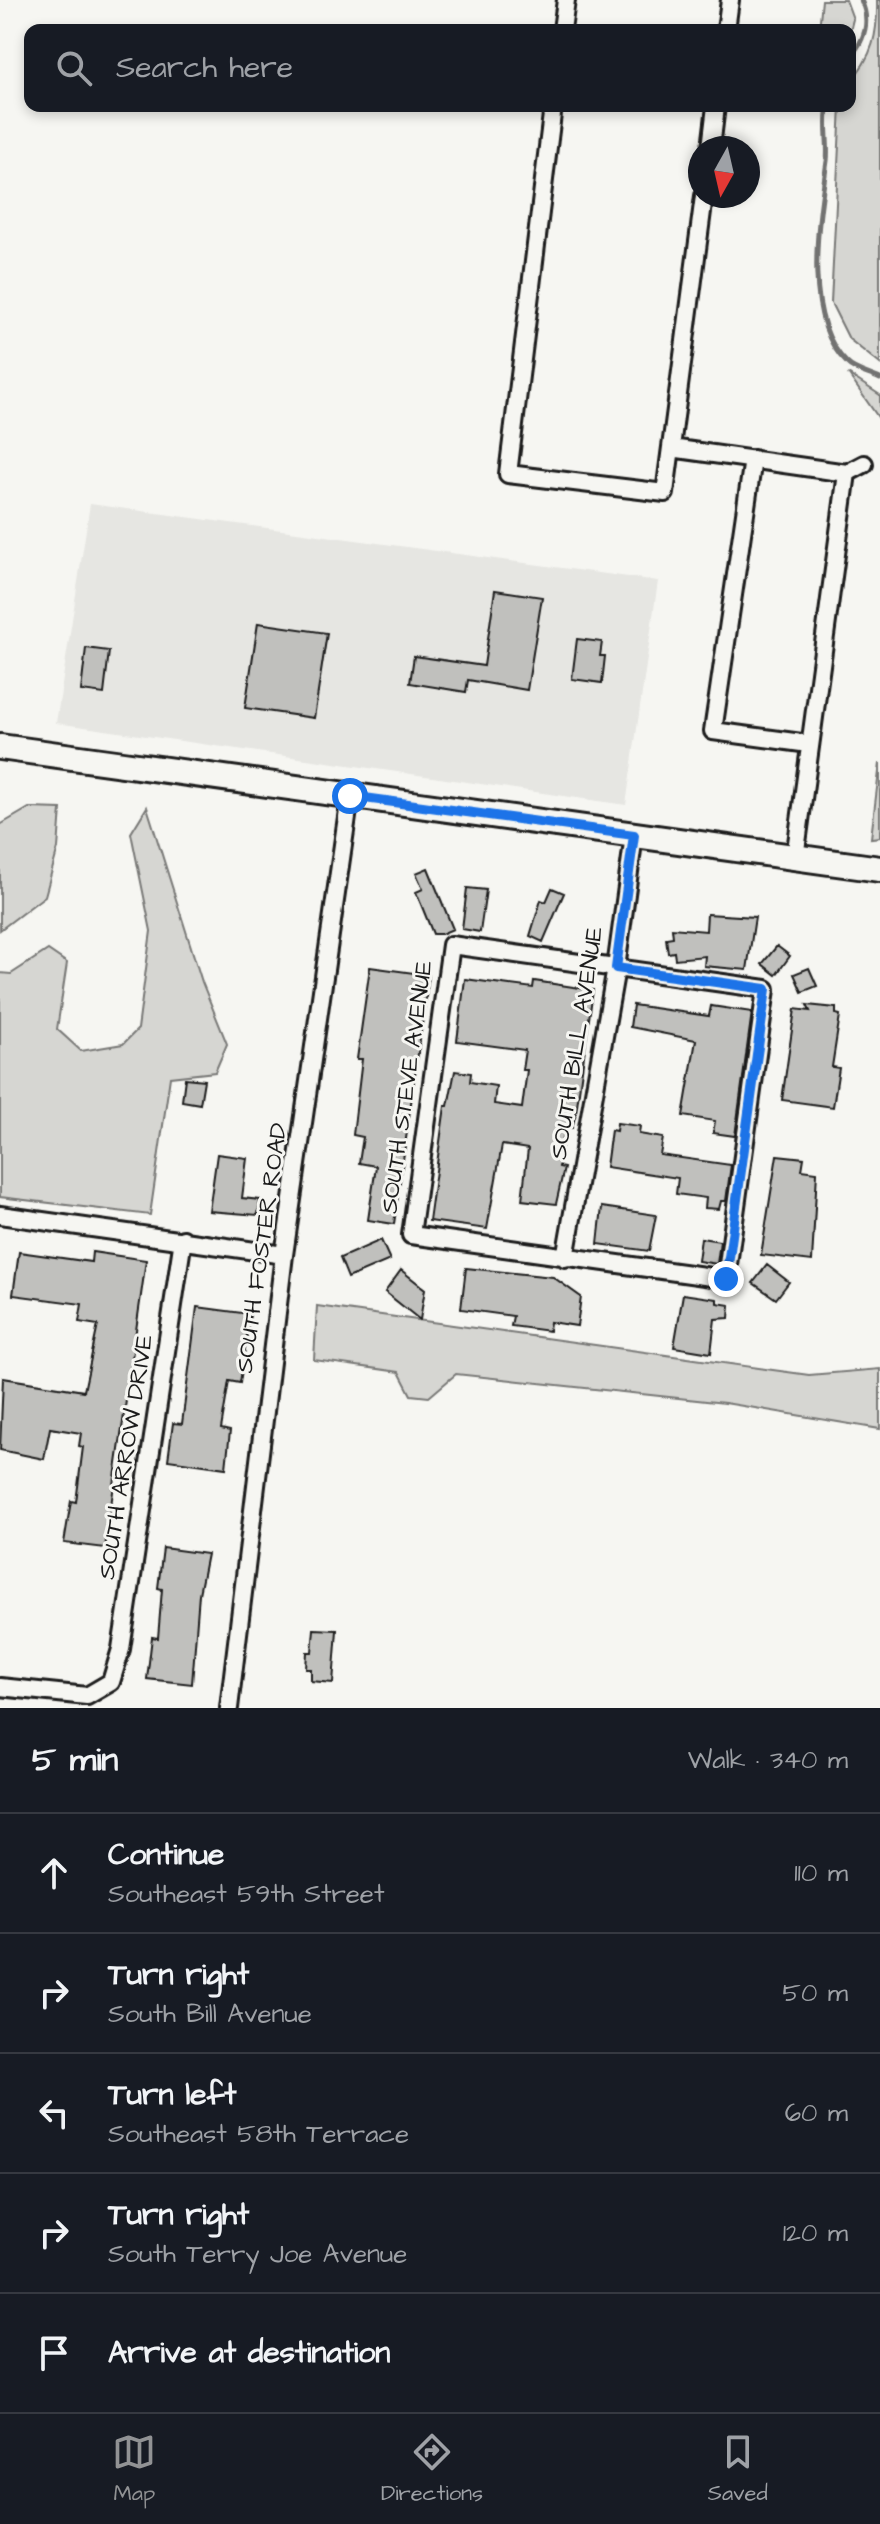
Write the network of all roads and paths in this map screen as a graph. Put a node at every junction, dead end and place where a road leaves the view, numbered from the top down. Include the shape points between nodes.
1 (566, 0) edge
2 (730, 0) edge
3 (563, 24) edge
4 (727, 24) edge
5 (552, 112) edge
6 (715, 112) edge
7 (712, 136) edge
8 (702, 208) edge
9 (671, 448) junction
10 (753, 459) junction
11 (864, 464) dead end
12 (847, 473) junction
13 (809, 744) junction
14 (0, 747) edge
15 (350, 796) junction
16 (634, 835) junction
17 (795, 858) junction
18 (880, 869) edge
19 (616, 968) junction
20 (1, 1221) edge
21 (183, 1239) junction
22 (284, 1255) junction
23 (565, 1258) junction
24 (0, 1687) edge
25 (229, 1708) edge

1 - 3 street
2 - 4 street
5 - 9 street via 508,474 665,493
6 - 7 street
8 - 9 street
9 - 10 street
10 - 12 street
10 - 13 street via 713,731
11 - 12 street
12 - 13 street
13 - 17 street
14 - 15 main road
15 - 16 main road
15 - 22 street, SOUTH FOSTER ROAD
16 - 17 main road
16 - 19 street, SOUTH BILL AVENUE
17 - 18 main road
19 - 23 street, SOUTH BILL AVENUE
19 - 23 street via 766,989 726,1279
19 - 23 street, SOUTH STEVE AVENUE via 451,945 411,1235
20 - 21 street
21 - 22 street
21 - 24 street, SOUTH ARROW DRIVE via 121,1649 111,1682 87,1696
22 - 25 street, SOUTH FOSTER ROAD

